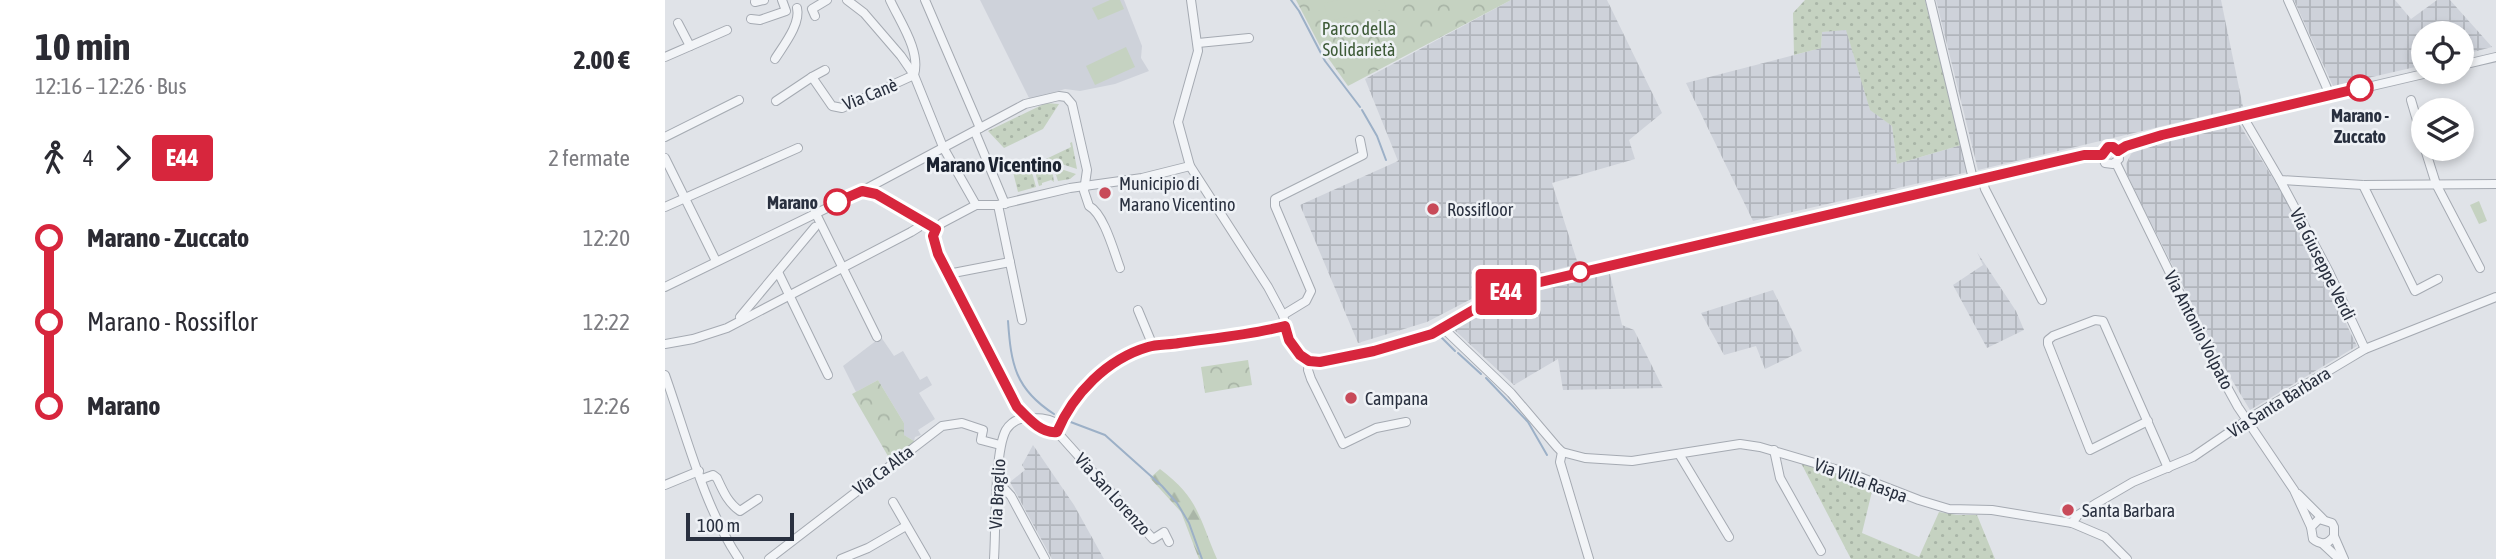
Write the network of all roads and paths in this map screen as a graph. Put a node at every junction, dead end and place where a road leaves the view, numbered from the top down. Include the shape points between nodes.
1 (782, 0) edge
2 (827, 0) edge
3 (847, 0) edge
4 (890, 0) edge
5 (925, 0) edge
6 (1191, 0) edge
7 (1930, 0) edge
8 (2288, 0) edge
9 (797, 8) dead end
10 (815, 16) dead end
11 (751, 19) dead end
12 (678, 23) dead end
13 (727, 30) dead end
14 (1248, 38) dead end
15 (1198, 43) junction
16 (689, 46) junction
17 (665, 57) edge
18 (2496, 57) edge
19 (775, 58) dead end
20 (2474, 62) edge
21 (825, 69) dead end
22 (914, 75) junction
23 (812, 77) junction
24 (2411, 77) edge
25 (2330, 95) junction
26 (739, 100) dead end
27 (776, 101) dead end
28 (2242, 115) junction
29 (978, 130) junction
30 (665, 137) edge
31 (1360, 140) dead end
32 (943, 147) junction
33 (798, 148) dead end
34 (2118, 151) junction
35 (2102, 155) junction
36 (665, 158) edge
37 (2429, 161) edge
38 (2116, 163) junction
39 (1189, 166) junction
40 (1977, 178) junction
41 (2280, 180) junction
42 (876, 182) junction
43 (2436, 184) junction
44 (2496, 184) edge
45 (2363, 185) junction
46 (1084, 186) junction
47 (862, 191) junction
48 (876, 194) junction
49 (685, 198) junction
50 (1002, 204) junction
51 (976, 205) junction
52 (665, 206) edge
53 (815, 212) junction
54 (919, 217) junction
55 (815, 227) dead end
56 (936, 229) junction
57 (716, 261) junction
58 (1010, 262) junction
59 (842, 268) junction
60 (1120, 268) dead end
61 (2480, 268) dead end
62 (778, 272) junction
63 (948, 274) junction
64 (2438, 279) dead end
65 (665, 287) edge
66 (790, 295) junction
67 (2496, 298) edge
68 (2042, 300) dead end
69 (1139, 310) dead end
70 (1283, 315) junction
71 (1022, 320) dead end
72 (735, 322) junction
73 (1285, 326) junction
74 (1443, 328) junction
75 (877, 337) dead end
76 (665, 344) edge
77 (1153, 346) junction
78 (2365, 349) junction
79 (1309, 361) junction
80 (828, 374) dead end
81 (665, 375) edge
82 (1017, 407) junction
83 (1028, 418) junction
84 (2248, 420) junction
85 (2148, 421) junction
86 (1406, 422) dead end
87 (1058, 429) junction
88 (1007, 430) junction
89 (1000, 446) junction
90 (1775, 450) junction
91 (1562, 452) junction
92 (1679, 454) junction
93 (2168, 468) junction
94 (701, 475) junction
95 (998, 482) junction
96 (665, 485) edge
97 (2294, 490) junction
98 (758, 499) dead end
99 (893, 502) dead end
100 (2323, 519) junction
101 (2072, 523) junction
102 (906, 526) junction
103 (2311, 527) junction
104 (1729, 537) dead end
105 (2334, 537) junction
106 (1169, 542) dead end
107 (2323, 544) junction
108 (1821, 551) dead end
109 (739, 559) edge
110 (769, 559) edge
111 (841, 559) edge
112 (926, 559) edge
113 (994, 559) edge
114 (1045, 559) edge
115 (1589, 559) edge
116 (2127, 559) edge
117 (2341, 559) edge

1 - 11 street via 786,11
2 - 10 street via 812,9
3 - 22 street, Via Canè via 864,13
4 - 22 street, Via Canè via 914,52
5 - 29 street
6 - 15 street
7 - 40 street
8 - 25 street
9 - 19 street via 788,42
12 - 16 street
13 - 16 street
14 - 15 street
15 - 39 street via 1178,122
16 - 17 street
18 - 20 street
21 - 23 street
22 - 23 street, Via Canè via 842,108 832,106
22 - 32 street, Via Canè
23 - 27 street
24 - 25 street
25 - 28 street
26 - 30 street
28 - 34 street
28 - 41 street, Via Giuseppe Verdi
29 - 32 street
29 - 46 street via 1025,104 1066,97 1072,104 1087,170
29 - 50 street
31 - 70 street via 1363,155 1275,200 1311,291 1306,301
32 - 42 street
32 - 51 street, Via Canè
33 - 49 street
34 - 35 street via 2108,147
34 - 38 street
35 - 38 street via 2105,163
35 - 40 street
36 - 49 street
37 - 43 street
38 - 84 street, Via Antonio Volpato via 2216,367
39 - 46 street
39 - 70 street
40 - 68 street
40 - 74 street via 1532,284 1499,295
41 - 45 street, Via Giuseppe Verdi
41 - 78 street, Via Giuseppe Verdi
42 - 47 street
42 - 48 street
43 - 44 street, Via Giuseppe Verdi
43 - 45 street, Via Giuseppe Verdi
43 - 61 street
45 - 64 street via 2415,291
46 - 50 street
46 - 60 street
47 - 48 street
47 - 53 street
48 - 54 street
49 - 52 street
49 - 57 street
50 - 51 street
50 - 58 street
51 - 56 street
53 - 57 street
53 - 59 street
54 - 56 street
54 - 59 street via 919,227
55 - 62 street
56 - 63 street via 933,236
57 - 65 street
58 - 63 street
58 - 71 street
59 - 66 street
59 - 75 street
62 - 66 street
62 - 72 street
63 - 82 street
66 - 72 street
66 - 80 street
67 - 78 street, Via Santa Barbara
69 - 77 street
70 - 73 street
72 - 76 street via 711,334
73 - 77 street
73 - 79 street via 1294,347
74 - 79 street via 1374,351
74 - 91 street via 1511,393
77 - 87 street via 1102,370
78 - 84 street, Via Santa Barbara
79 - 86 street via 1311,379 1343,444 1376,428
81 - 94 street
82 - 83 street
82 - 88 street, Via Braglio
83 - 87 street via 1054,421
83 - 88 street via 1014,421
84 - 93 street, Via Santa Barbara
84 - 97 street, Via Antonio Volpato
85 - 85 street via 2103,321 2095,320 2048,340 2090,450
85 - 93 street
87 - 106 street, Via San Lorenzo via 1153,539 1164,532
88 - 89 street, Via Braglio
89 - 95 street, Via Braglio
89 - 110 street, Via Ca Alta via 981,440 983,430 962,424 941,426
90 - 92 street, Via Villa Raspa via 1740,444
90 - 101 street, Via Villa Raspa via 1949,509 1992,510
90 - 108 street via 1780,478
91 - 92 street, Via Villa Raspa via 1632,461
91 - 115 street via 1560,462
92 - 104 street
93 - 101 street, Via Santa Barbara via 2133,482
94 - 96 street
94 - 98 street via 717,478 728,500 740,511
94 - 109 street via 727,542
95 - 113 street, Via Braglio
95 - 114 street via 1011,496
97 - 100 street, Via Antonio Volpato
97 - 103 street, Via Antonio Volpato
99 - 102 street
100 - 103 street
100 - 105 street via 2334,527
101 - 116 street, Via Villa Raspa via 2105,537
102 - 111 street
102 - 112 street
103 - 107 street via 2313,539
105 - 107 street
105 - 117 street
107 - 117 street

